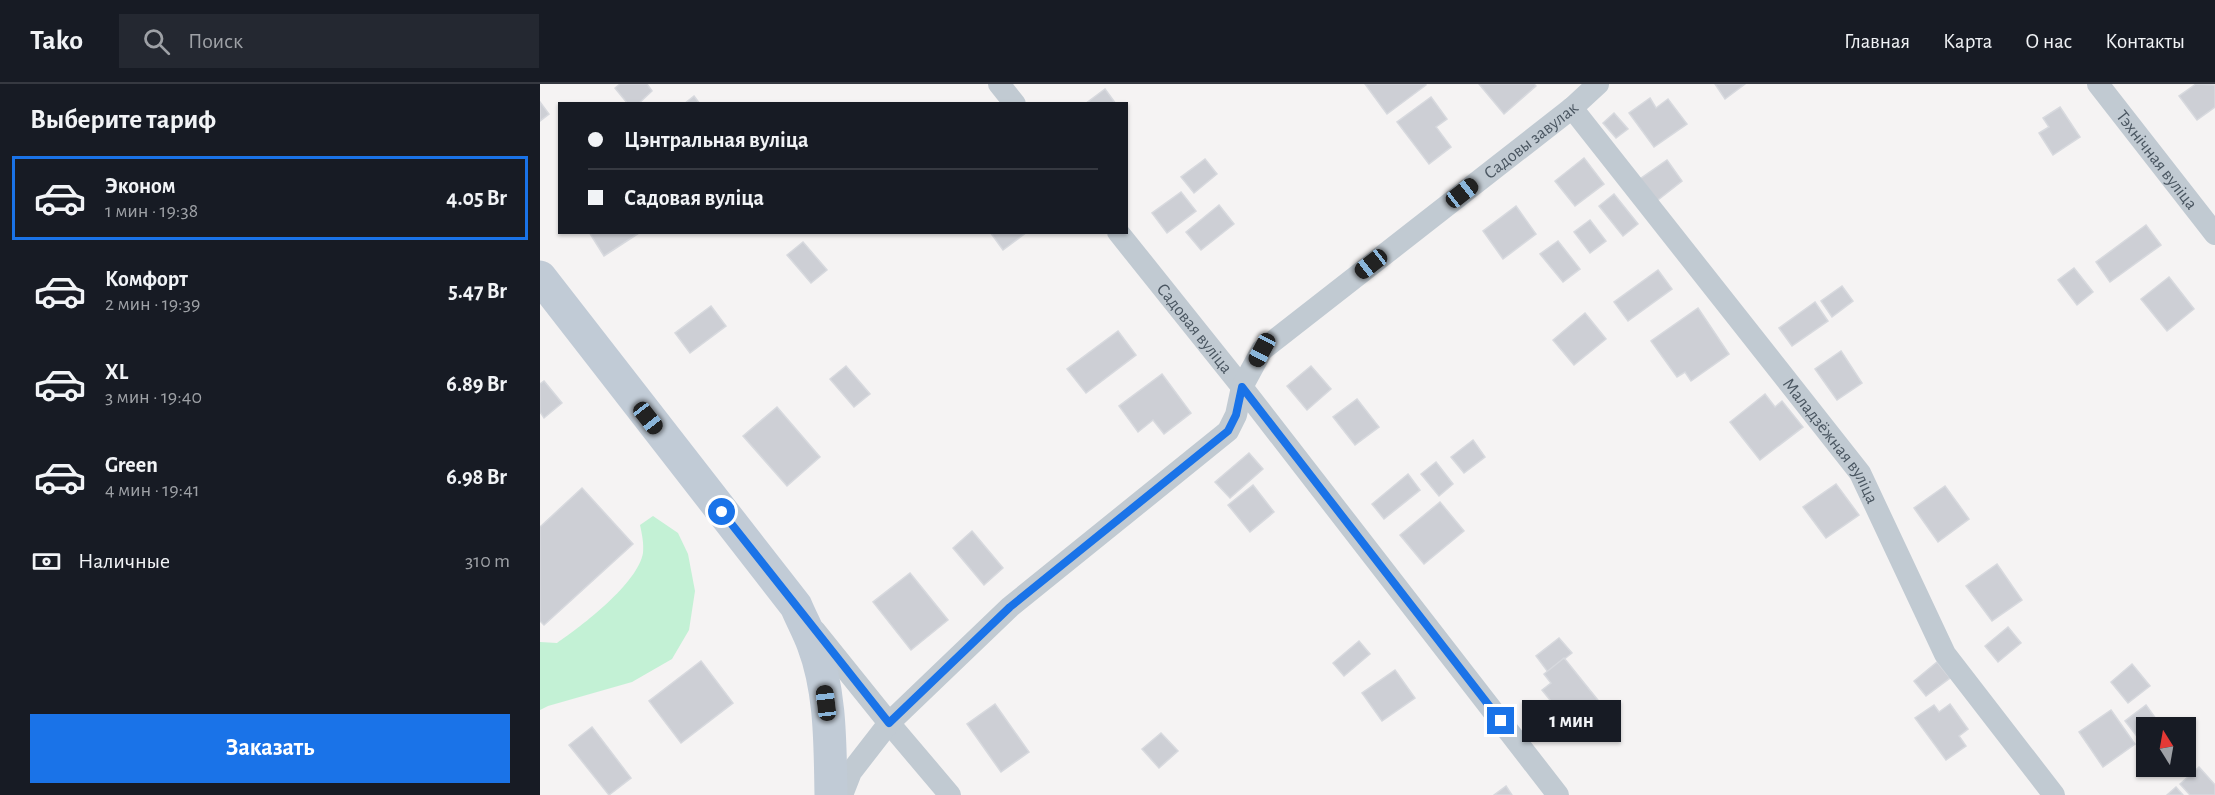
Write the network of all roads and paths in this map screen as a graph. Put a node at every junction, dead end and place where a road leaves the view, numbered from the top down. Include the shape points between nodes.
1 (999, 84) edge
2 (1598, 84) edge
3 (2098, 84) edge
4 (1013, 102) edge
5 (1572, 108) junction
6 (1120, 234) edge
7 (2215, 234) edge
8 (540, 277) edge
9 (1242, 387) junction
10 (796, 606) junction
11 (889, 723) junction
12 (831, 795) edge
13 (842, 795) edge
14 (950, 795) edge
15 (1558, 795) edge
16 (2054, 795) edge

1 - 4 street
2 - 5 street, Садовы завулак
3 - 7 street, Тэхнічная вуліца
5 - 9 street, Садовы завулак via 1262,350
5 - 16 street, Маладзёжная вуліца via 1860,473 1945,654
6 - 9 street, Садовая вуліца
8 - 10 main road
9 - 11 street, Садовы завулак via 1228,431 1010,607
9 - 15 street, Садовая вуліца
10 - 11 street
10 - 12 main road via 813,644 824,684
11 - 13 street, Садовы завулак via 851,772
11 - 14 street

